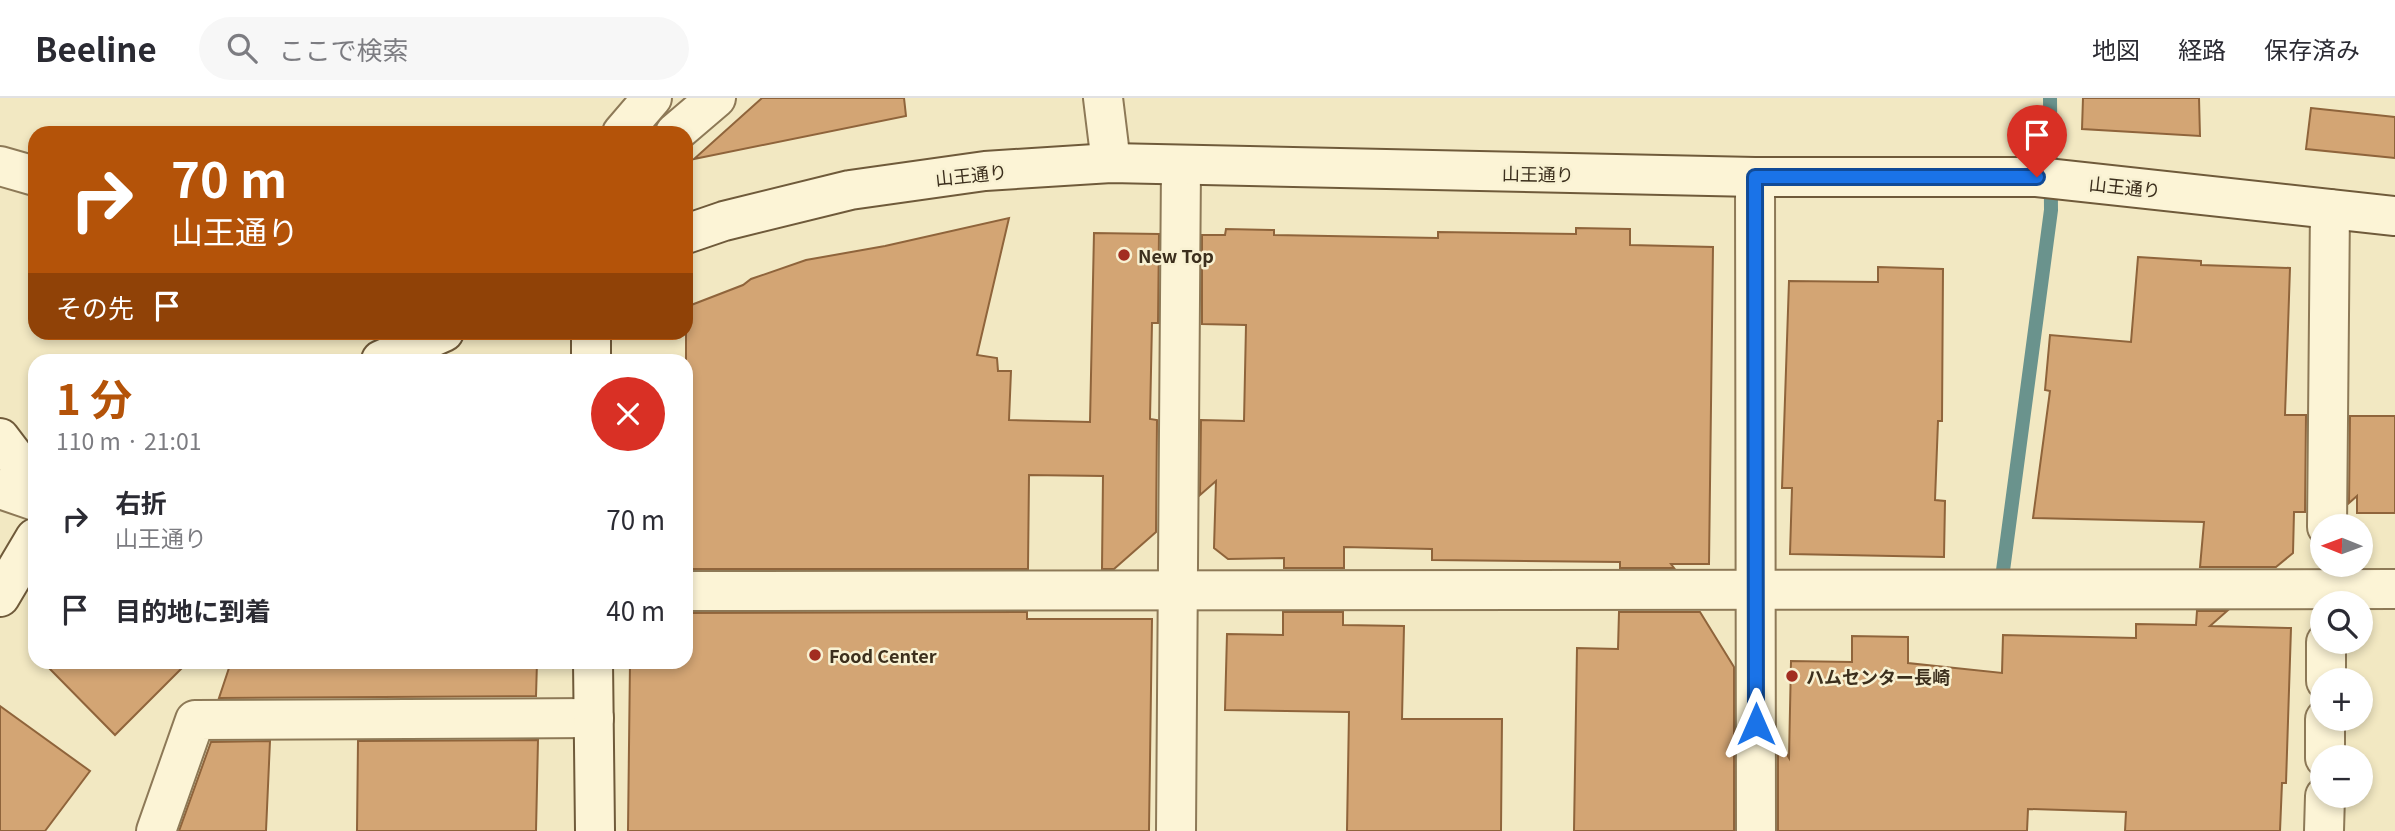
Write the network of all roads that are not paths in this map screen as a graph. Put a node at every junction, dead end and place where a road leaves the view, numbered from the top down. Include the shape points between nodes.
1 (652, 98) edge
2 (716, 98) edge
3 (1103, 98) edge
4 (628, 126) edge
5 (683, 126) edge
6 (1111, 163) junction
7 (0, 166) edge
8 (1181, 166) junction
9 (28, 174) edge
10 (1755, 177) junction
11 (2330, 209) junction
12 (2395, 216) edge
13 (693, 232) edge
14 (425, 340) edge
15 (394, 354) edge
16 (0, 438) edge
17 (28, 475) edge
18 (0, 489) edge
19 (28, 499) edge
20 (2327, 514) edge
21 (28, 550) edge
22 (2326, 586) edge
23 (2395, 589) edge
24 (1756, 590) junction
25 (693, 591) edge
26 (1178, 591) junction
27 (0, 597) edge
28 (593, 669) edge
29 (594, 718) junction
30 (2325, 808) edge
31 (156, 831) edge
32 (595, 831) edge
33 (1176, 831) edge
34 (1756, 831) edge
35 (2324, 831) edge

1 - 4 street
2 - 5 street
3 - 6 street
6 - 8 street, 山王通り
6 - 13 street, 山王通り via 985,172 850,190
7 - 9 street
8 - 10 street, 山王通り
8 - 26 street
10 - 11 street, 山王通り via 2037,177
10 - 24 street
11 - 12 street, 山王通り
11 - 20 street
14 - 15 street
16 - 17 street
18 - 19 street
21 - 27 street
22 - 23 street
22 - 24 street
24 - 26 street
24 - 34 street
25 - 26 street
26 - 33 street
28 - 29 street
29 - 31 street via 195,720
29 - 32 street
30 - 35 street

